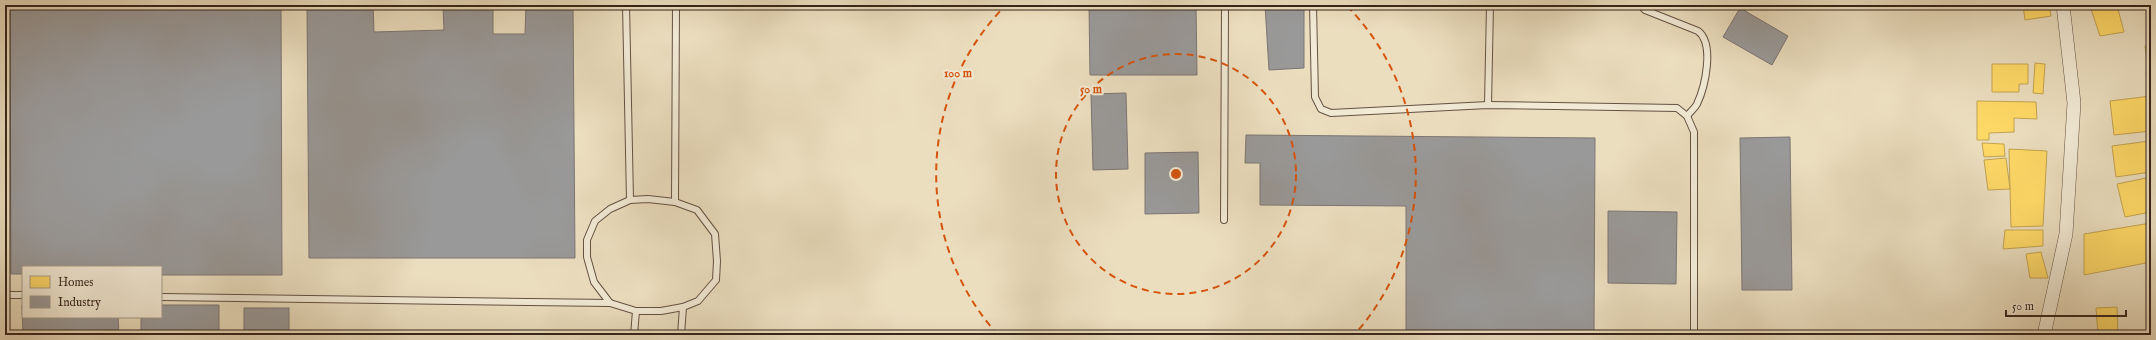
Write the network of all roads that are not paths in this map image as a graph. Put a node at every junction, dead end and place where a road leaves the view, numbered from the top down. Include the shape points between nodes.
1 (626, 5) edge
2 (676, 5) edge
3 (1224, 5) edge
4 (1313, 5) edge
5 (1490, 5) edge
6 (1640, 5) edge
7 (2063, 5) edge
8 (1488, 105) junction
9 (1687, 116) junction
10 (630, 200) junction
11 (675, 202) junction
12 (1224, 220) dead end
13 (5, 295) edge
14 (22, 295) edge
15 (162, 297) edge
16 (610, 303) junction
17 (683, 307) junction
18 (636, 311) junction
19 (634, 335) edge
20 (681, 335) edge
21 (1694, 335) edge
22 (2044, 335) edge

1 - 10 lane
2 - 11 lane
3 - 12 lane
4 - 8 lane via 1315,97 1321,109 1332,113
5 - 8 lane
6 - 9 lane via 1645,10 1698,31 1707,46 1707,69 1697,105
7 - 22 street via 2074,103 2066,234
8 - 9 lane via 1677,108
9 - 21 lane via 1694,132
10 - 11 lane
10 - 16 lane via 610,209 595,221 587,240 586,258 594,282
11 - 17 lane via 696,210 714,234 717,261 716,280 698,300
13 - 14 lane
15 - 16 lane
16 - 18 lane
17 - 18 lane via 661,311
17 - 20 lane
18 - 19 lane

